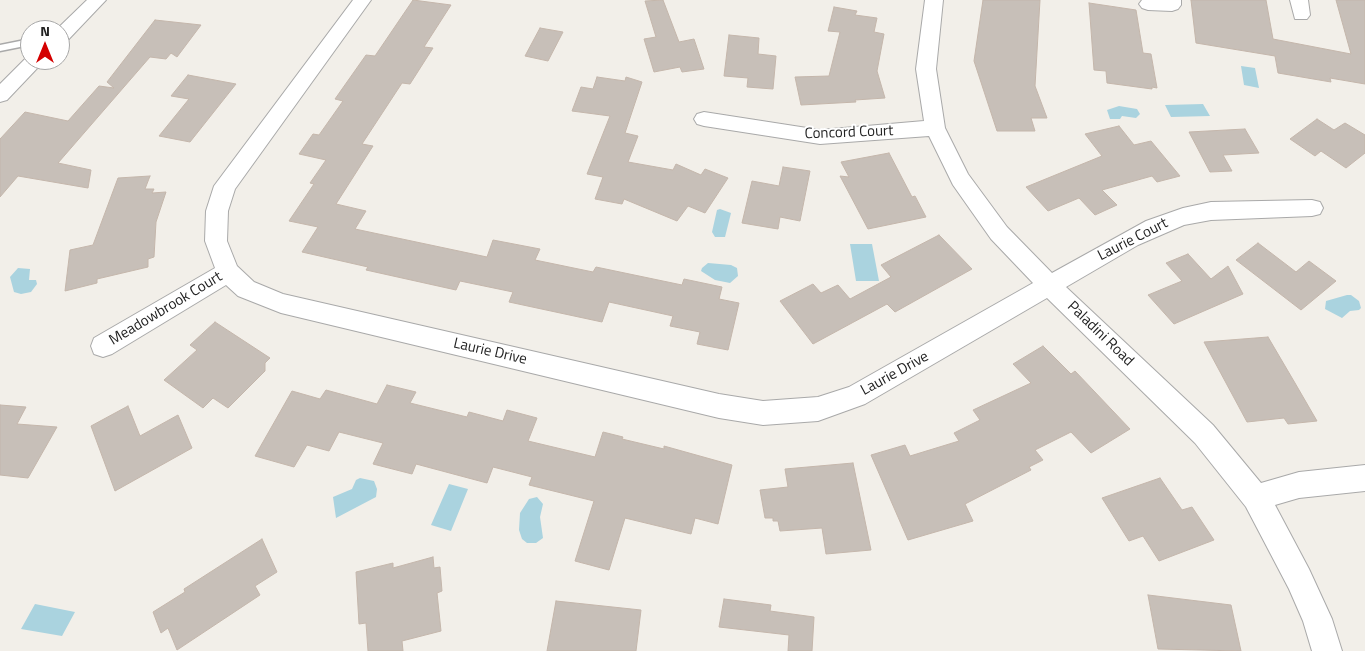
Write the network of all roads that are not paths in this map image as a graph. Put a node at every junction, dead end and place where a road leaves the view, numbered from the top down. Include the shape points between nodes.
1 (97, 0) edge
2 (362, 0) edge
3 (934, 0) edge
4 (1172, 0) edge
5 (1148, 4) dead end
6 (70, 27) edge
7 (20, 44) edge
8 (0, 48) edge
9 (26, 70) edge
10 (0, 95) edge
11 (704, 119) dead end
12 (935, 128) junction
13 (1312, 208) dead end
14 (228, 272) junction
15 (1050, 286) junction
16 (103, 346) dead end
17 (1365, 478) edge
18 (1256, 498) junction
19 (1327, 651) edge

1 - 6 street
2 - 14 street, Laurie Drive via 225,186 217,211 216,241
3 - 12 street, Paladini Road via 926,69
4 - 5 street via 1172,5
7 - 8 lane
9 - 10 street
11 - 12 street, Concord Court via 820,137
12 - 15 street, Paladini Road via 960,180 999,233
13 - 15 street, Laurie Court via 1211,212 1183,217 1130,239
14 - 15 street, Laurie Drive via 246,289 281,303 719,406 763,413 818,409 856,396
14 - 16 street, Meadowbrook Court
15 - 18 street, Paladini Road via 1204,434
17 - 18 street via 1299,484
18 - 19 street, Paladini Road via 1299,579

